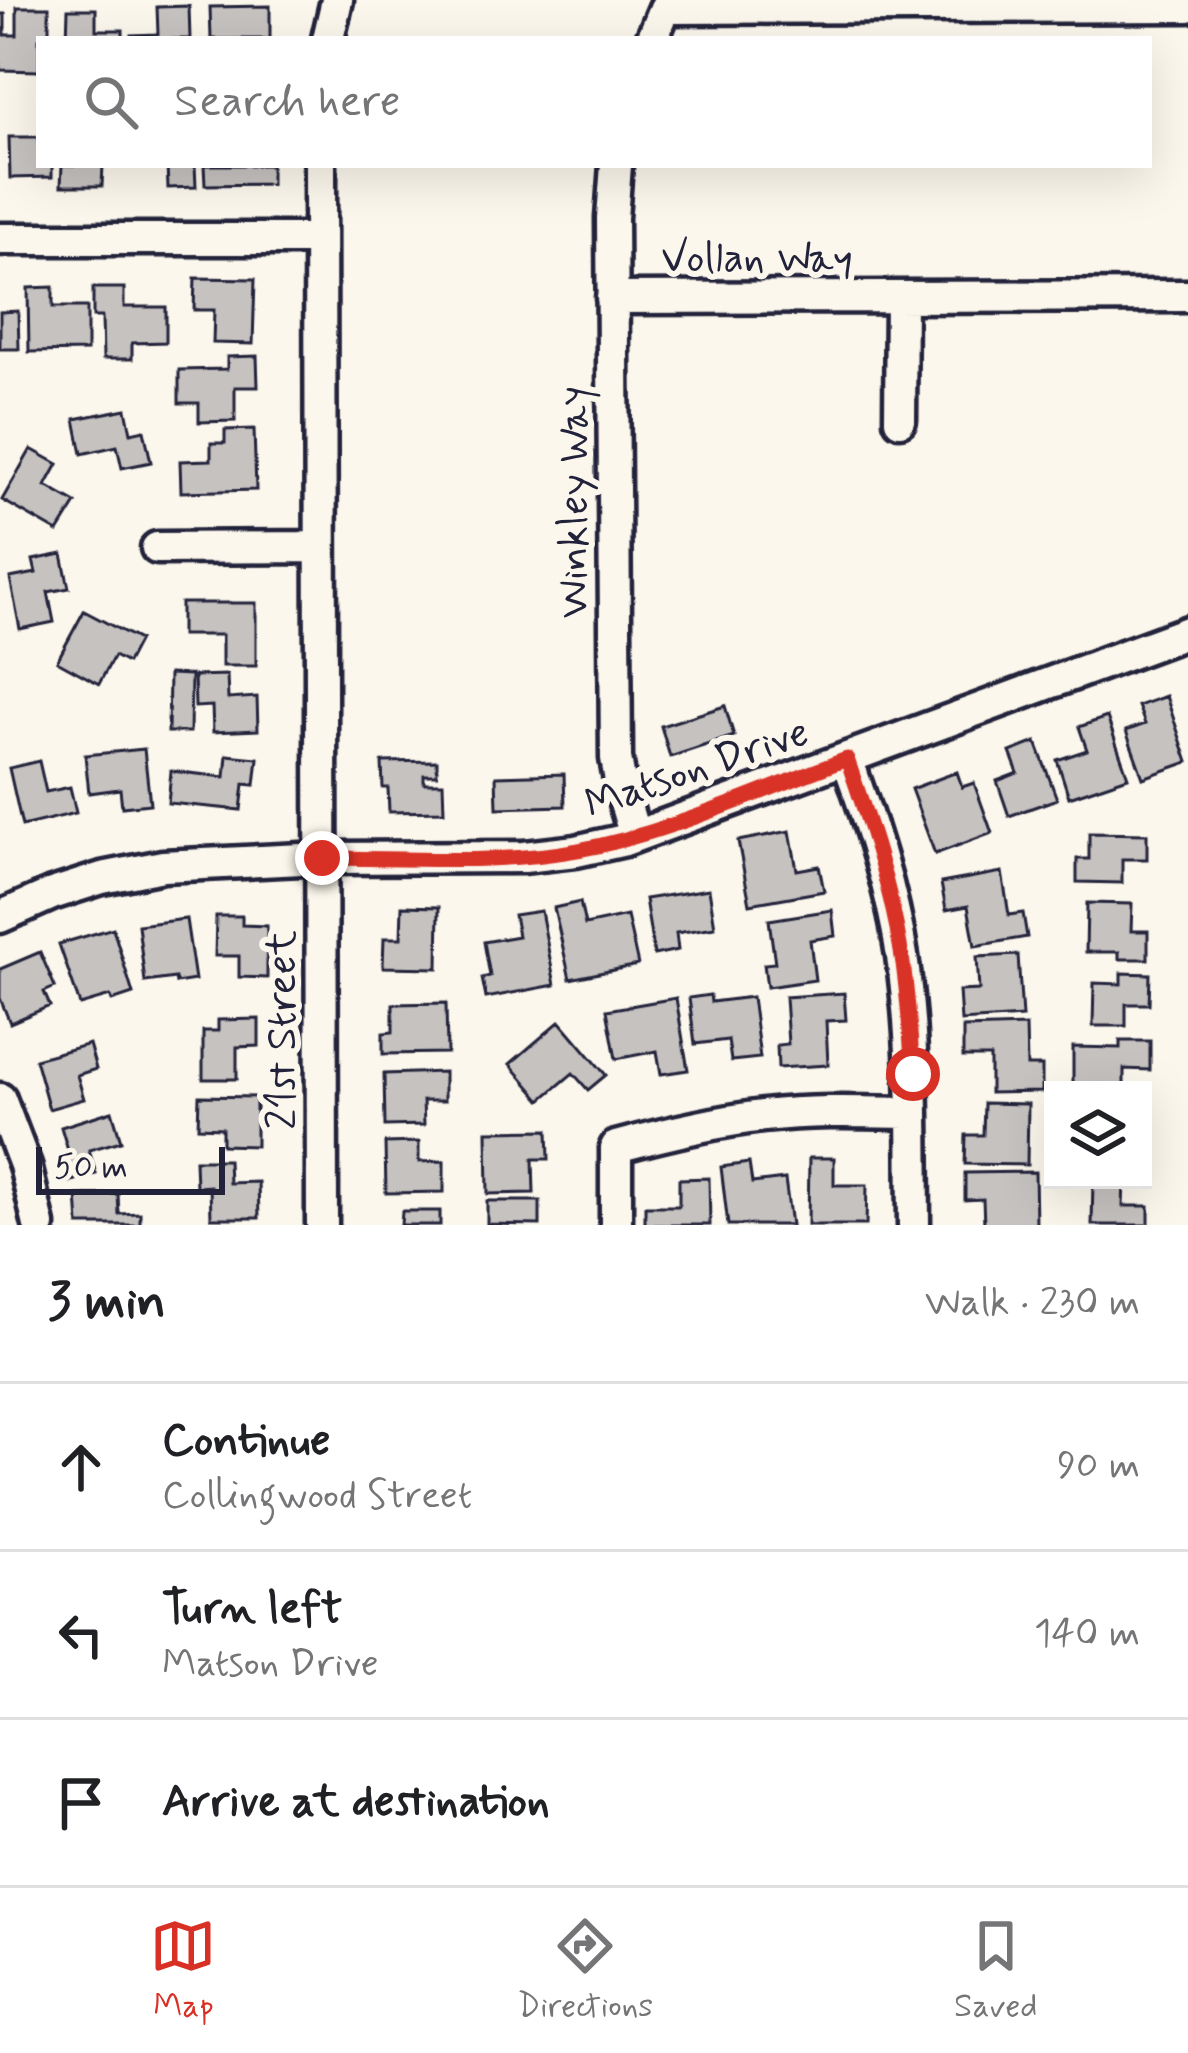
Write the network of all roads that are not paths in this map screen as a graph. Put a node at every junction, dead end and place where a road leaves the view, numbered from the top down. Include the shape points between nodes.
1 (337, 0) edge
2 (1188, 6) edge
3 (329, 36) edge
4 (653, 36) edge
5 (320, 168) edge
6 (616, 168) edge
7 (0, 238) edge
8 (320, 238) junction
9 (1188, 296) edge
10 (902, 297) junction
11 (612, 298) junction
12 (900, 420) dead end
13 (320, 547) junction
14 (158, 548) dead end
15 (1188, 632) edge
16 (847, 759) junction
17 (635, 836) junction
18 (322, 858) junction
19 (0, 917) edge
20 (0, 1099) edge
21 (913, 1113) junction
22 (40, 1225) edge
23 (322, 1225) edge
24 (616, 1225) edge
25 (914, 1225) edge

1 - 3 street
2 - 4 street via 665,8
5 - 8 street, 21st Street
6 - 11 street, Winkley Way
7 - 8 street
8 - 13 street, 21st Street
9 - 10 street, Vollan Way
10 - 11 street, Vollan Way
10 - 12 street, Vollan Way
11 - 17 street, Winkley Way via 616,758
13 - 14 street
13 - 18 street, 21st Street
15 - 16 street, Matson Drive
16 - 17 street, Matson Drive
16 - 21 street via 902,953
17 - 18 street, Matson Drive via 524,857
18 - 19 street, Matson Drive via 163,866 102,878
18 - 23 street, 21st Street
20 - 22 street
21 - 24 street via 765,1116 616,1148
21 - 25 street

